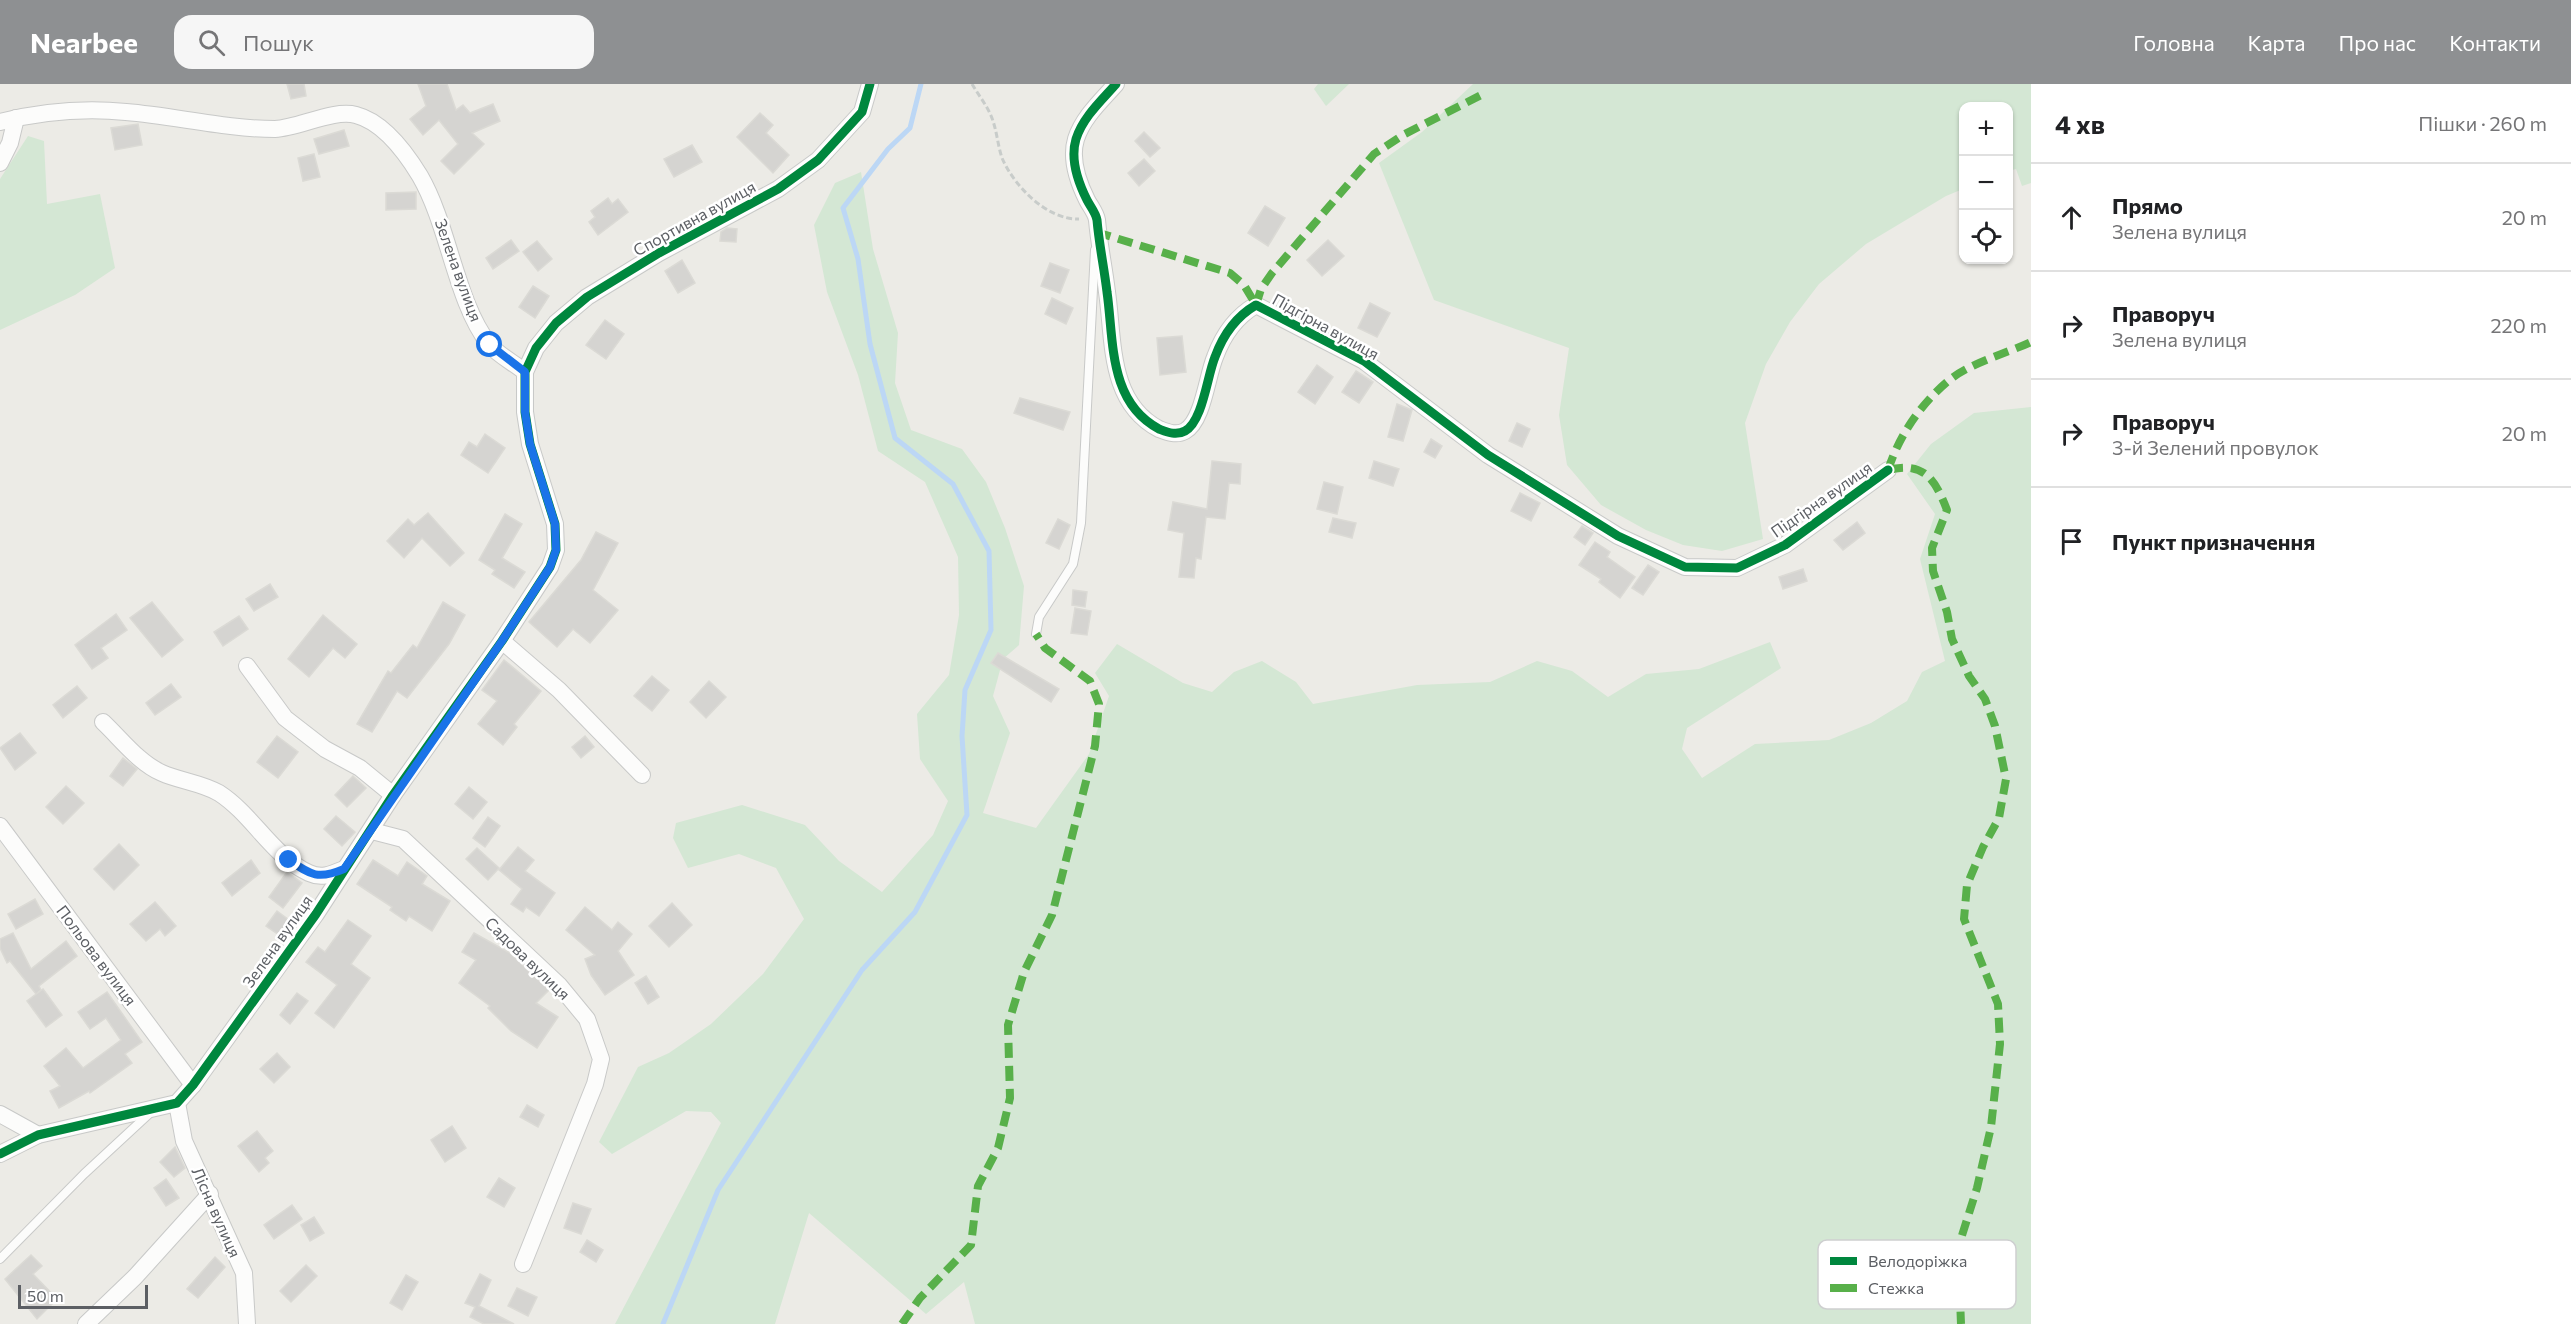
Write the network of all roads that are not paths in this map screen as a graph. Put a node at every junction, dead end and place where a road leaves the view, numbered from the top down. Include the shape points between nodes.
1 (870, 84) edge
2 (1116, 84) edge
3 (8, 120) edge
4 (0, 163) edge
5 (1096, 225) junction
6 (525, 372) junction
7 (1888, 470) dead end
8 (1036, 634) dead end
9 (502, 641) junction
10 (247, 666) dead end
11 (103, 722) dead end
12 (642, 775) dead end
13 (393, 795) junction
14 (0, 826) edge
15 (372, 831) junction
16 (344, 869) junction
17 (193, 1085) junction
18 (177, 1103) junction
19 (155, 1107) junction
20 (0, 1114) edge
21 (38, 1135) junction
22 (0, 1154) edge
23 (210, 1194) junction
24 (0, 1259) edge
25 (523, 1264) dead end
26 (86, 1324) edge
27 (247, 1324) edge

1 - 6 street, Спортивна вулиця via 862,112 818,160 778,189 587,297 556,323 536,348
2 - 5 street, Підгірна вулиця via 1088,116 1076,139 1074,164
3 - 4 street via 10,143
3 - 6 street, Зелена вулиця via 71,111 125,112 277,129 354,114 371,122 388,134 419,175 437,212 473,315 490,345
5 - 7 street, Підгірна вулиця via 1104,260 1114,366 1132,407 1150,424 1169,434 1184,432 1196,420 1215,356 1231,327 1256,304 1364,361 1488,455 1618,536 1685,567 1737,568 1785,545
5 - 8 lane via 1081,523 1073,564 1039,617
6 - 9 street, Зелена вулиця via 530,444 555,524 556,550 550,567
9 - 12 street via 559,690
9 - 13 street, Зелена вулиця
10 - 13 street via 285,718
11 - 16 street via 146,765 218,792 289,860 310,874 327,876
13 - 15 street, Зелена вулиця
14 - 17 street, Польова вулиця
15 - 16 street, Зелена вулиця
15 - 25 street, Садова вулиця via 403,839 559,985 596,1038 601,1059 595,1084
16 - 17 street, Зелена вулиця
17 - 18 street, Зелена вулиця
18 - 19 street
18 - 23 street, Лісна вулиця via 184,1141
19 - 21 street
19 - 24 lane
20 - 21 street
21 - 22 street
23 - 26 street via 135,1277
23 - 27 street, Лісна вулиця via 244,1273

